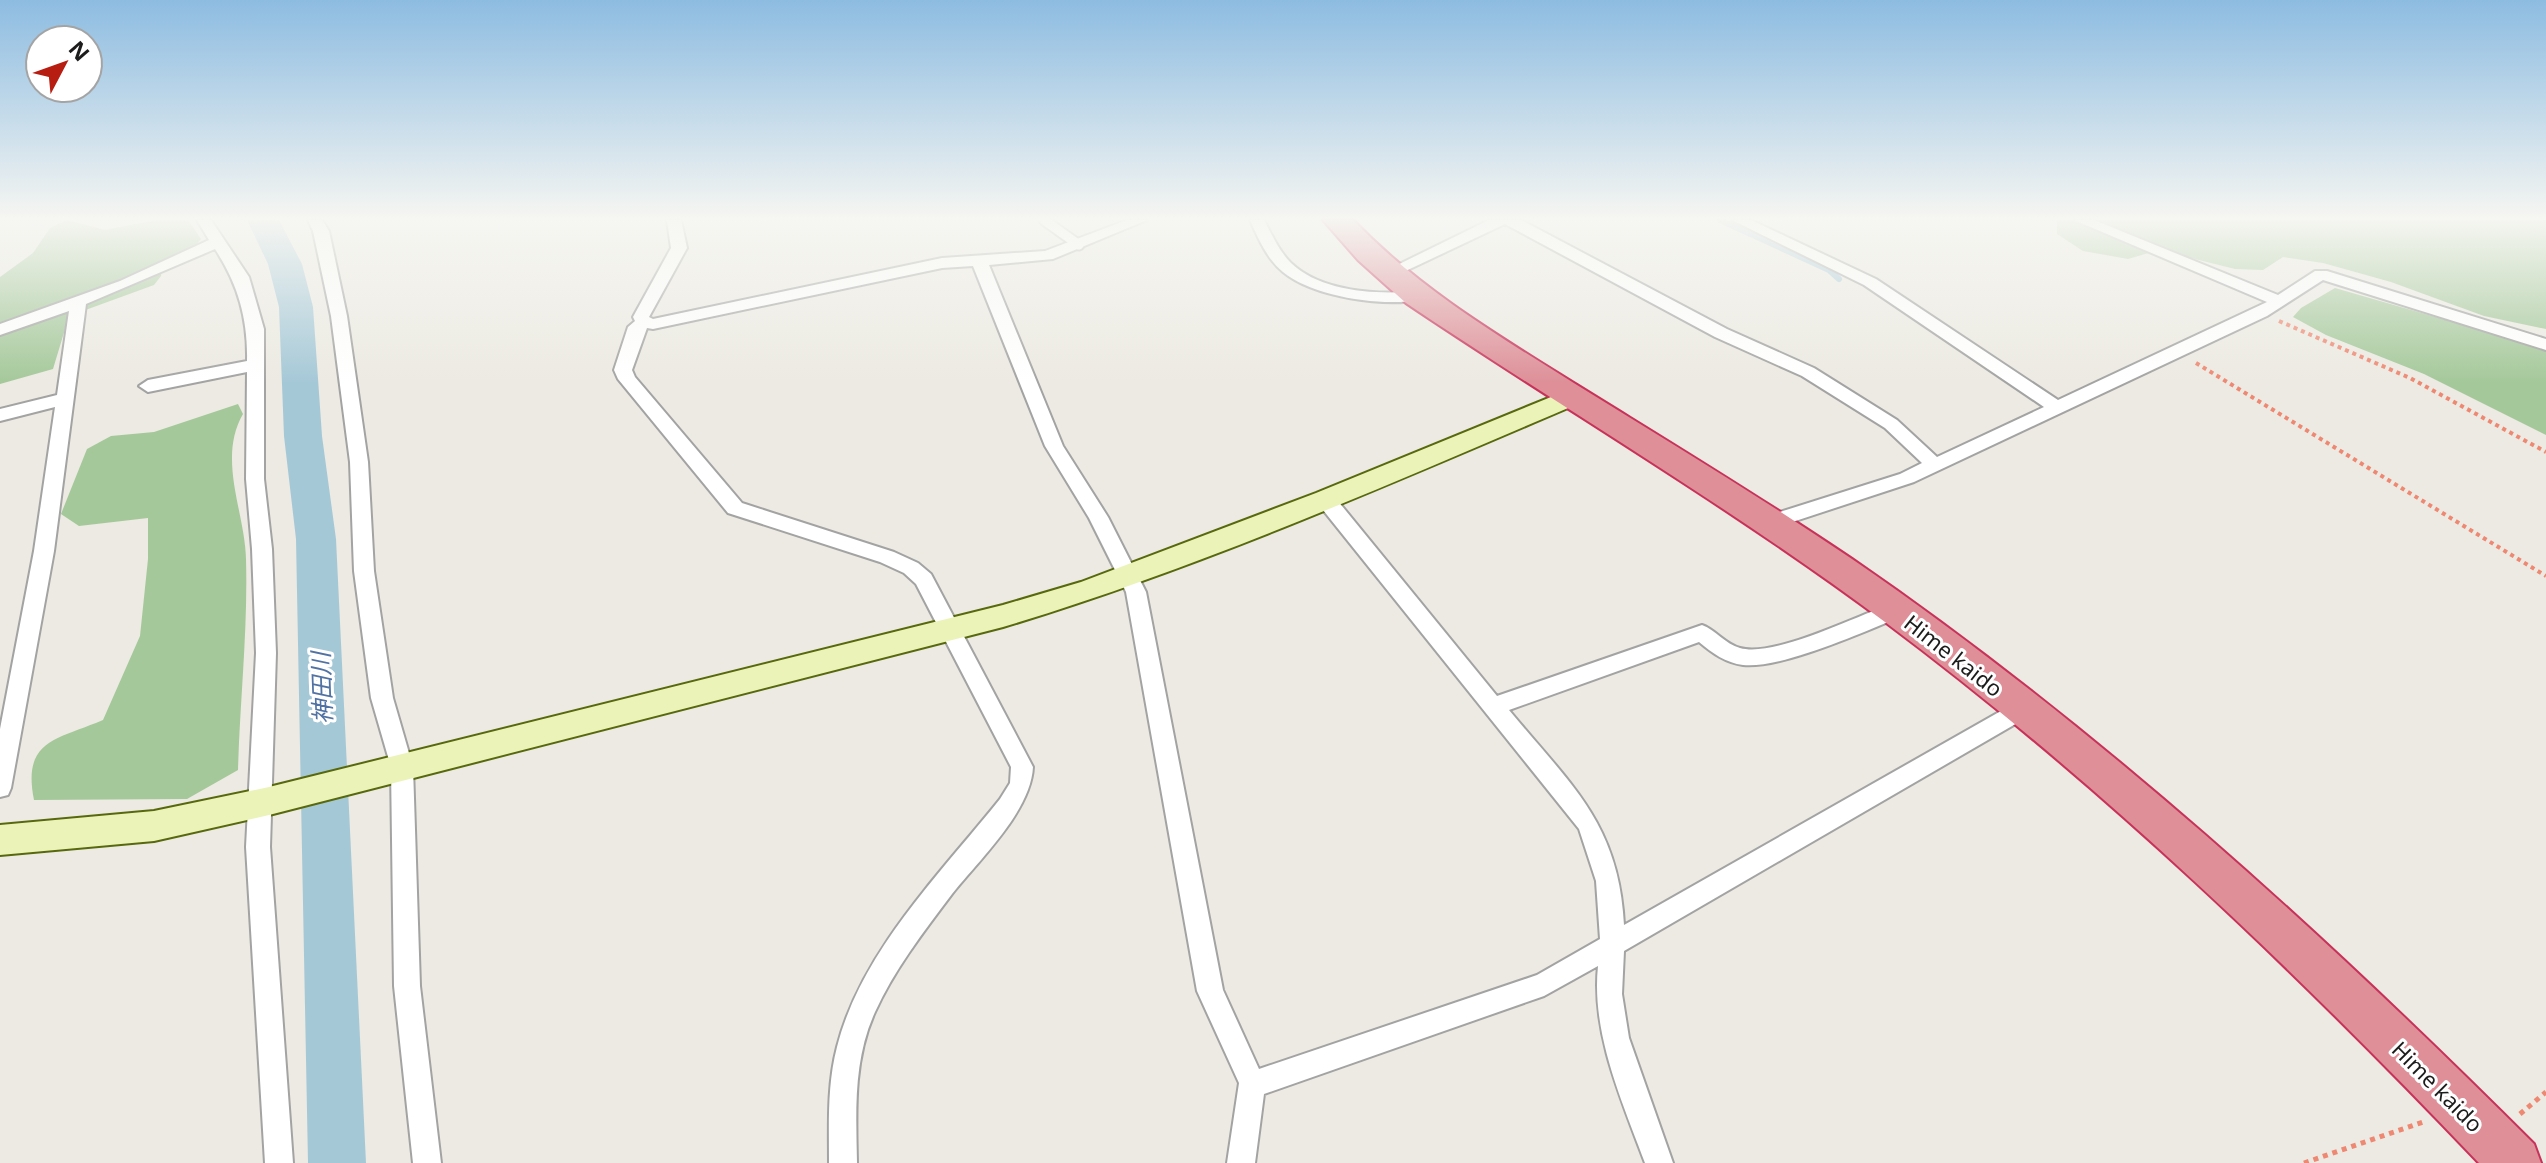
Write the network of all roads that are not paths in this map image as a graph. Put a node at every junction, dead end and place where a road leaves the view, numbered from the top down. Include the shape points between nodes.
1 (143, 274) edge
2 (239, 274) edge
3 (331, 274) edge
4 (665, 274) edge
5 (889, 274) edge
6 (985, 274) edge
7 (1295, 274) edge
8 (1393, 274) edge
9 (1418, 274) edge
10 (1611, 274) edge
11 (1854, 274) edge
12 (2214, 274) edge
13 (2321, 274) edge
14 (2322, 274) edge
15 (1403, 284) junction
16 (78, 302) junction
17 (2282, 302) junction
18 (644, 322) junction
19 (0, 330) edge
20 (2546, 345) edge
21 (253, 365) junction
22 (148, 386) dead end
23 (1573, 396) junction
24 (66, 398) junction
25 (2056, 407) junction
26 (0, 415) edge
27 (1934, 464) junction
28 (1326, 500) junction
29 (1771, 522) junction
30 (1131, 577) junction
31 (1897, 610) junction
32 (953, 629) junction
33 (1494, 706) junction
34 (2023, 709) junction
35 (393, 769) junction
36 (0, 788) edge
37 (263, 802) junction
38 (0, 840) edge
39 (1612, 946) junction
40 (1252, 1083) junction
41 (279, 1163) edge
42 (427, 1163) edge
43 (843, 1163) edge
44 (1241, 1163) edge
45 (1659, 1163) edge
46 (2515, 1163) edge

1 - 16 street
2 - 21 street via 256,329
3 - 35 street via 359,462 364,571
4 - 18 street via 641,317
5 - 18 street
6 - 30 street via 1054,446
7 - 15 street via 1319,285 1396,299
8 - 15 highway, Hime kaido
9 - 15 street
10 - 27 street via 1808,372 1891,424
11 - 25 street
12 - 17 street
13 - 17 street
14 - 20 street
15 - 23 highway, Hime kaido
16 - 19 street
16 - 24 street
17 - 25 street
18 - 32 street via 636,327 625,361 627,379 735,508 911,568 924,579
21 - 22 street
21 - 37 street via 266,653
23 - 28 street
23 - 29 highway, Hime kaido
24 - 26 street
24 - 36 street
25 - 27 street
27 - 29 street via 1907,478
28 - 30 street
28 - 33 street
29 - 31 highway, Hime kaido
30 - 32 street
30 - 40 street via 1210,991
31 - 33 street via 1747,658 1725,651 1702,633
31 - 34 highway, Hime kaido
32 - 35 street
32 - 43 street via 1022,767 1021,784 886,970 854,1033 843,1081
33 - 39 street via 1602,848
34 - 39 street
34 - 46 highway, Hime kaido via 2286,938
35 - 37 street
35 - 42 street via 407,986
37 - 38 street via 154,826
37 - 41 street
39 - 40 street via 1544,984
39 - 45 street via 1609,991 1616,1040
40 - 44 street

